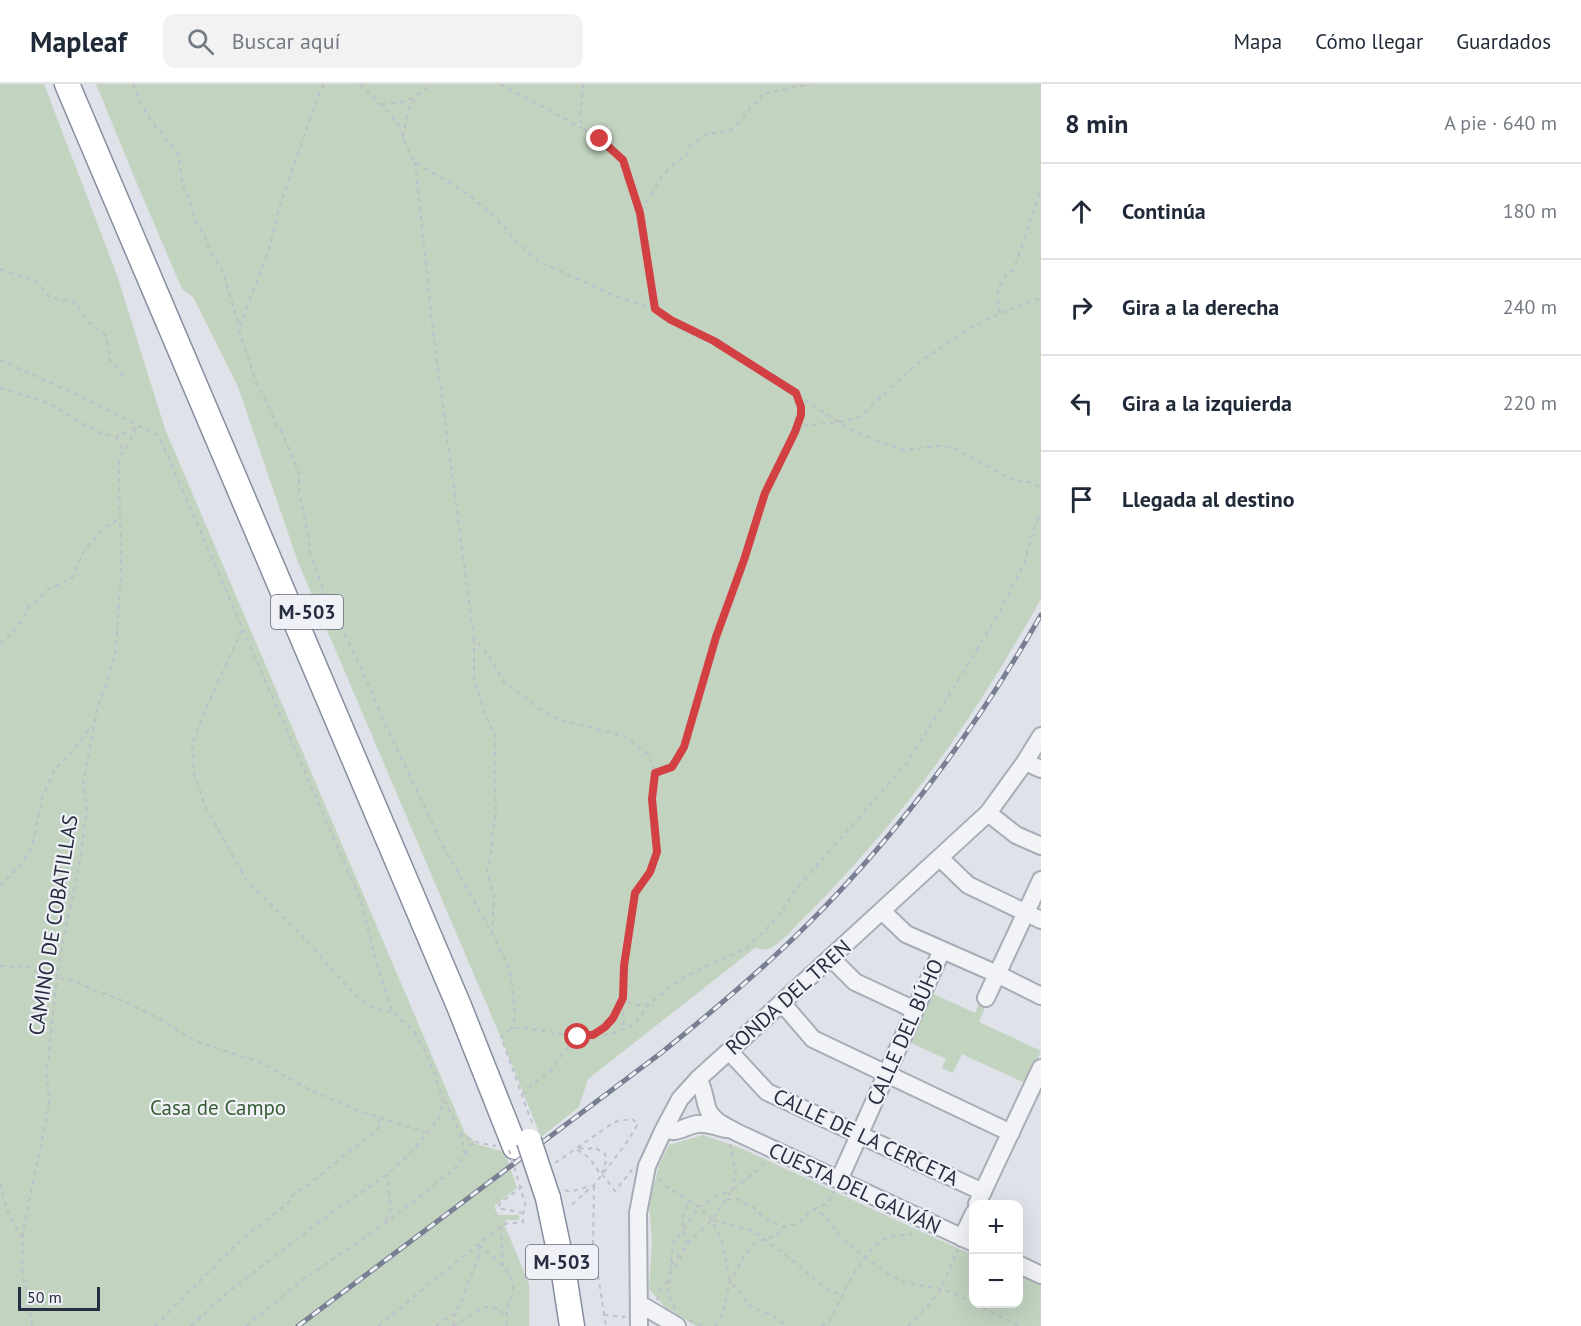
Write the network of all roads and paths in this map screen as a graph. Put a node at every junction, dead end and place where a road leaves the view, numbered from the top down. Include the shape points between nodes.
1 (67, 84) edge
2 (84, 84) edge
3 (133, 84) edge
4 (324, 84) edge
5 (360, 84) edge
6 (432, 84) edge
7 (500, 84) edge
8 (583, 84) edge
9 (812, 84) edge
10 (420, 95) junction
11 (381, 104) junction
12 (584, 129) junction
13 (403, 137) junction
14 (415, 162) junction
15 (1041, 189) edge
16 (640, 213) junction
17 (0, 269) edge
18 (1041, 298) edge
19 (655, 309) junction
20 (1000, 314) junction
21 (239, 327) junction
22 (0, 360) edge
23 (123, 376) dead end
24 (0, 388) edge
25 (796, 393) junction
26 (839, 422) junction
27 (138, 426) junction
28 (795, 432) junction
29 (116, 437) junction
30 (122, 453) junction
31 (1041, 487) edge
32 (1041, 514) edge
33 (121, 518) junction
34 (242, 630) junction
35 (474, 639) junction
36 (0, 644) edge
37 (94, 724) junction
38 (1041, 736) edge
39 (1025, 762) junction
40 (1041, 769) edge
41 (655, 773) junction
42 (988, 813) junction
43 (1041, 846) edge
44 (940, 858) junction
45 (1041, 880) edge
46 (0, 886) edge
47 (882, 911) junction
48 (1033, 916) edge
49 (492, 933) junction
50 (942, 950) junction
51 (831, 958) junction
52 (0, 966) edge
53 (997, 974) junction
54 (57, 977) junction
55 (1041, 996) edge
56 (623, 998) junction
57 (986, 998) dead end
58 (782, 1003) junction
59 (649, 1004) junction
60 (915, 1010) junction
61 (392, 1012) junction
62 (510, 1029) junction
63 (624, 1030) junction
64 (593, 1035) junction
65 (578, 1037) junction
66 (729, 1051) junction
67 (1041, 1068) edge
68 (887, 1073) junction
69 (699, 1079) junction
70 (522, 1095) junction
71 (443, 1101) junction
72 (527, 1113) dead end
73 (378, 1117) junction
74 (664, 1129) junction
75 (731, 1131) junction
76 (428, 1133) junction
77 (460, 1133) junction
78 (1011, 1133) junction
79 (859, 1134) junction
80 (477, 1142) junction
81 (513, 1146) junction
82 (577, 1148) junction
83 (771, 1149) junction
84 (465, 1154) junction
85 (641, 1166) junction
86 (549, 1167) dead end
87 (387, 1174) junction
88 (602, 1175) junction
89 (839, 1180) junction
90 (0, 1184) edge
91 (594, 1185) junction
92 (732, 1190) junction
93 (980, 1198) edge
94 (725, 1199) junction
95 (689, 1200) junction
96 (540, 1201) junction
97 (699, 1207) junction
98 (813, 1209) junction
99 (712, 1220) junction
100 (385, 1223) junction
101 (501, 1226) junction
102 (784, 1227) junction
103 (941, 1228) junction
104 (683, 1230) junction
105 (764, 1239) junction
106 (968, 1240) edge
107 (22, 1241) junction
108 (688, 1243) junction
109 (479, 1245) junction
110 (866, 1258) junction
111 (502, 1266) junction
112 (1023, 1266) edge
113 (670, 1267) junction
114 (670, 1274) junction
115 (1041, 1275) edge
116 (669, 1279) junction
117 (730, 1281) junction
118 (941, 1289) junction
119 (843, 1294) junction
120 (969, 1301) edge
121 (984, 1308) edge
122 (455, 1312) junction
123 (604, 1315) junction
124 (642, 1316) edge
125 (506, 1317) junction
126 (680, 1318) edge
127 (506, 1325) edge
128 (32, 1326) edge
129 (155, 1326) edge
130 (191, 1326) edge
131 (246, 1326) edge
132 (378, 1326) edge
133 (436, 1326) edge
134 (453, 1326) edge
135 (556, 1326) edge
136 (572, 1326) edge
137 (606, 1326) edge
138 (703, 1326) edge
139 (715, 1326) edge
140 (787, 1326) edge
141 (821, 1326) edge
142 (908, 1326) edge
143 (1020, 1326) edge

1 - 81 highway, M-503 via 449,984
2 - 81 highway, M-503 via 471,994
3 - 21 path via 151,121 178,153 183,186 210,252 222,270
4 - 21 path
5 - 11 path
6 - 10 path
7 - 12 path
8 - 12 path via 580,119
9 - 16 path via 761,94 760,101 730,130 705,135 671,166
10 - 11 path via 399,103
10 - 13 path via 408,111
11 - 13 path
12 - 16 path via 623,160
13 - 14 path
14 - 19 path via 468,194 538,261 615,296
14 - 35 path
15 - 20 path via 1014,269 998,287
16 - 19 path
17 - 23 path via 35,281 50,297 74,302 106,336 110,360
18 - 20 path
19 - 25 path
20 - 26 path via 970,328 918,363 859,417
21 - 49 path via 256,382 299,473 309,549 323,589 443,846
22 - 27 path
24 - 29 path via 49,403 75,420
25 - 26 path
25 - 28 path via 801,415
26 - 28 path via 801,426
26 - 31 path via 904,450 937,446 956,449 1010,479
27 - 29 path
27 - 30 path, CAMINO DE COBATILLAS
27 - 34 path via 159,436
28 - 41 path via 765,493 684,747 672,767
29 - 30 path
30 - 33 path, CAMINO DE COBATILLAS via 118,470
32 - 59 path via 1024,564 998,615 908,762 796,889 778,917 746,949 683,978
33 - 36 path via 85,549 72,578 47,590
33 - 37 path, CAMINO DE COBATILLAS via 117,649
34 - 61 path via 361,901
34 - 61 path via 192,744 194,774 206,808 247,881 355,995 373,1008
35 - 41 path via 503,681 519,694 558,719 624,736 648,754
35 - 49 path via 474,678 496,738 496,813 487,873 494,895
37 - 46 path via 55,769 42,798 32,847
37 - 54 path, CAMINO DE COBATILLAS via 83,783 87,808 80,861
38 - 39 street, RONDA DEL TREN
39 - 40 street
39 - 42 street, RONDA DEL TREN
41 - 56 path via 652,799 657,852 650,872 635,893
42 - 43 street via 1016,835
42 - 44 street, RONDA DEL TREN
44 - 47 street, RONDA DEL TREN
44 - 48 street via 968,885
45 - 48 street
47 - 50 street via 906,934
47 - 51 street, RONDA DEL TREN
48 - 53 street
49 - 62 path via 510,970 515,1012
50 - 53 street
50 - 60 street, CALLE DEL BÚHO
51 - 58 street, RONDA DEL TREN
51 - 60 street via 855,982
52 - 54 path via 25,965 43,976
53 - 55 street
53 - 57 street
54 - 73 path via 117,998 195,1041 257,1061 314,1092
54 - 107 path, CAMINO DE COBATILLAS via 47,1071 48,1106
56 - 59 path via 630,1004
56 - 63 path
56 - 64 path via 613,1018
58 - 66 street, RONDA DEL TREN
58 - 68 street via 813,1039
59 - 63 path via 635,1024
60 - 68 street, CALLE DEL BÚHO
61 - 71 path via 414,1031
62 - 65 path via 522,1027
62 - 70 path via 501,1037
63 - 64 path
64 - 65 path
65 - 70 path via 552,1071
66 - 69 street, RONDA DEL TREN
66 - 79 street, CALLE DE LA CERCETA via 767,1092
67 - 78 street
68 - 78 street
68 - 79 street, CALLE DEL BÚHO
69 - 74 street, RONDA DEL TREN via 680,1099
69 - 75 street, CUESTA DEL GALVÁN via 710,1112
70 - 72 path
71 - 76 path via 439,1119
71 - 77 path
73 - 76 path
73 - 129 path via 381,1125 374,1132 243,1238
74 - 75 street, CUESTA DEL GALVÁN via 674,1131 704,1124
74 - 85 street, RONDA DEL TREN
75 - 83 street, CUESTA DEL GALVÁN
75 - 92 path via 736,1173
76 - 87 path
77 - 80 path
77 - 84 path
78 - 93 street
79 - 89 street, CALLE DEL BÚHO
79 - 93 street, CALLE DE LA CERCETA
80 - 81 path
80 - 84 path
81 - 96 highway, M-503, bridge
81 - 96 path, bridge
82 - 86 path
82 - 88 path
82 - 88 path via 594,1147 604,1153 607,1158
82 - 88 path via 618,1121 637,1122 636,1129
83 - 89 street, CUESTA DEL GALVÁN
83 - 92 path via 759,1170
84 - 100 path via 453,1171
85 - 88 path via 615,1191
85 - 95 path
85 - 124 street, RONDA DEL TREN via 638,1213
87 - 100 path via 391,1209
87 - 130 path via 274,1256
88 - 91 path
89 - 98 path via 827,1204
89 - 103 street, CUESTA DEL GALVÁN
90 - 107 path
91 - 96 path
91 - 96 path
91 - 123 path via 593,1243
92 - 94 path
92 - 97 path
94 - 99 path
94 - 102 path via 743,1202
95 - 97 path
95 - 104 path
96 - 96 path via 498,1208 500,1203
96 - 101 path via 523,1222
96 - 135 highway, M-503
96 - 136 highway, M-503 via 564,1274
97 - 99 path
97 - 104 path
98 - 102 path via 799,1223
98 - 110 path via 827,1217 838,1234
99 - 105 path via 753,1231
99 - 108 path
99 - 117 path via 723,1244
100 - 131 path via 301,1281
101 - 109 path
101 - 111 path
102 - 105 path via 776,1236
103 - 106 street, CUESTA DEL GALVÁN
103 - 110 path via 886,1239
104 - 108 path
104 - 113 path via 673,1245
105 - 117 path via 746,1253
105 - 119 path via 831,1292
106 - 118 path
107 - 128 path, CAMINO DE COBATILLAS via 22,1272
108 - 113 path
108 - 114 path
109 - 111 path
109 - 122 path via 469,1284
109 - 132 path
110 - 118 path via 904,1282
110 - 119 path via 854,1271
111 - 125 path via 511,1276 513,1286
112 - 115 street
113 - 114 path
114 - 116 path
116 - 124 path
116 - 126 path via 668,1294
117 - 139 path via 722,1315
117 - 140 path via 751,1307
118 - 120 path
118 - 142 path
119 - 141 path via 829,1322
121 - 143 path
122 - 133 path
122 - 134 path
123 - 124 path
123 - 137 path
124 - 126 street
125 - 127 path
125 - 134 path via 498,1308 484,1307
126 - 138 path

